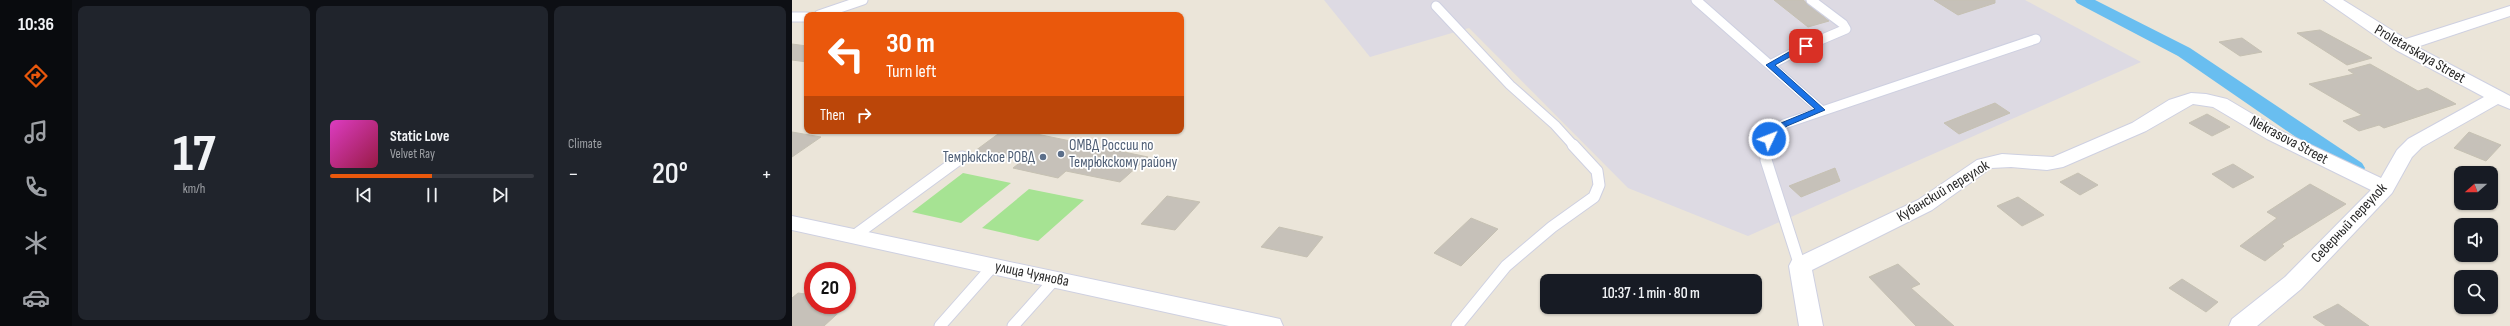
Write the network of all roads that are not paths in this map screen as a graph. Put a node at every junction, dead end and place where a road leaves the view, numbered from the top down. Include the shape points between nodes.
1 (863, 0) edge
2 (1696, 0) edge
3 (1811, 0) edge
4 (2332, 0) edge
5 (1436, 6) dead end
6 (2510, 11) edge
7 (828, 12) edge
8 (792, 17) edge
9 (804, 17) edge
10 (2036, 39) dead end
11 (2402, 46) junction
12 (1770, 65) junction
13 (2191, 98) joint
14 (2503, 100) edge
15 (1821, 110) junction
16 (962, 157) dead end
17 (2385, 188) junction
18 (792, 223) edge
19 (854, 236) junction
20 (993, 266) junction
21 (1800, 266) junction
22 (1054, 279) junction
23 (940, 326) edge
24 (1013, 326) edge
25 (1271, 326) edge
26 (1458, 326) edge
27 (1812, 326) edge
28 (2241, 326) edge

1 - 7 lane
2 - 12 lane
3 - 12 lane via 1846,29
4 - 11 street, Proletarskaya Street
5 - 26 lane via 1510,85 1555,125 1597,171 1599,185 1594,197 1552,227 1506,266
6 - 11 street
8 - 9 lane
10 - 15 lane
11 - 14 street, Proletarskaya Street
12 - 15 lane
13 - 17 street, Nekrasova Street via 2220,103 2274,135
13 - 21 street, Кубанский переулок via 2176,104 2139,127 2056,163 2041,164 2008,159 1984,164 1925,205
14 - 17 street, Северный переулок via 2482,107 2415,143 2404,154
15 - 21 lane via 1784,124 1769,139 1766,160
16 - 19 lane
17 - 28 street, Северный переулок via 2292,283
18 - 19 street, улица Чуянова
19 - 20 street, улица Чуянова
20 - 22 street, улица Чуянова
20 - 23 lane
21 - 27 street
22 - 24 lane
22 - 25 street, улица Чуянова

